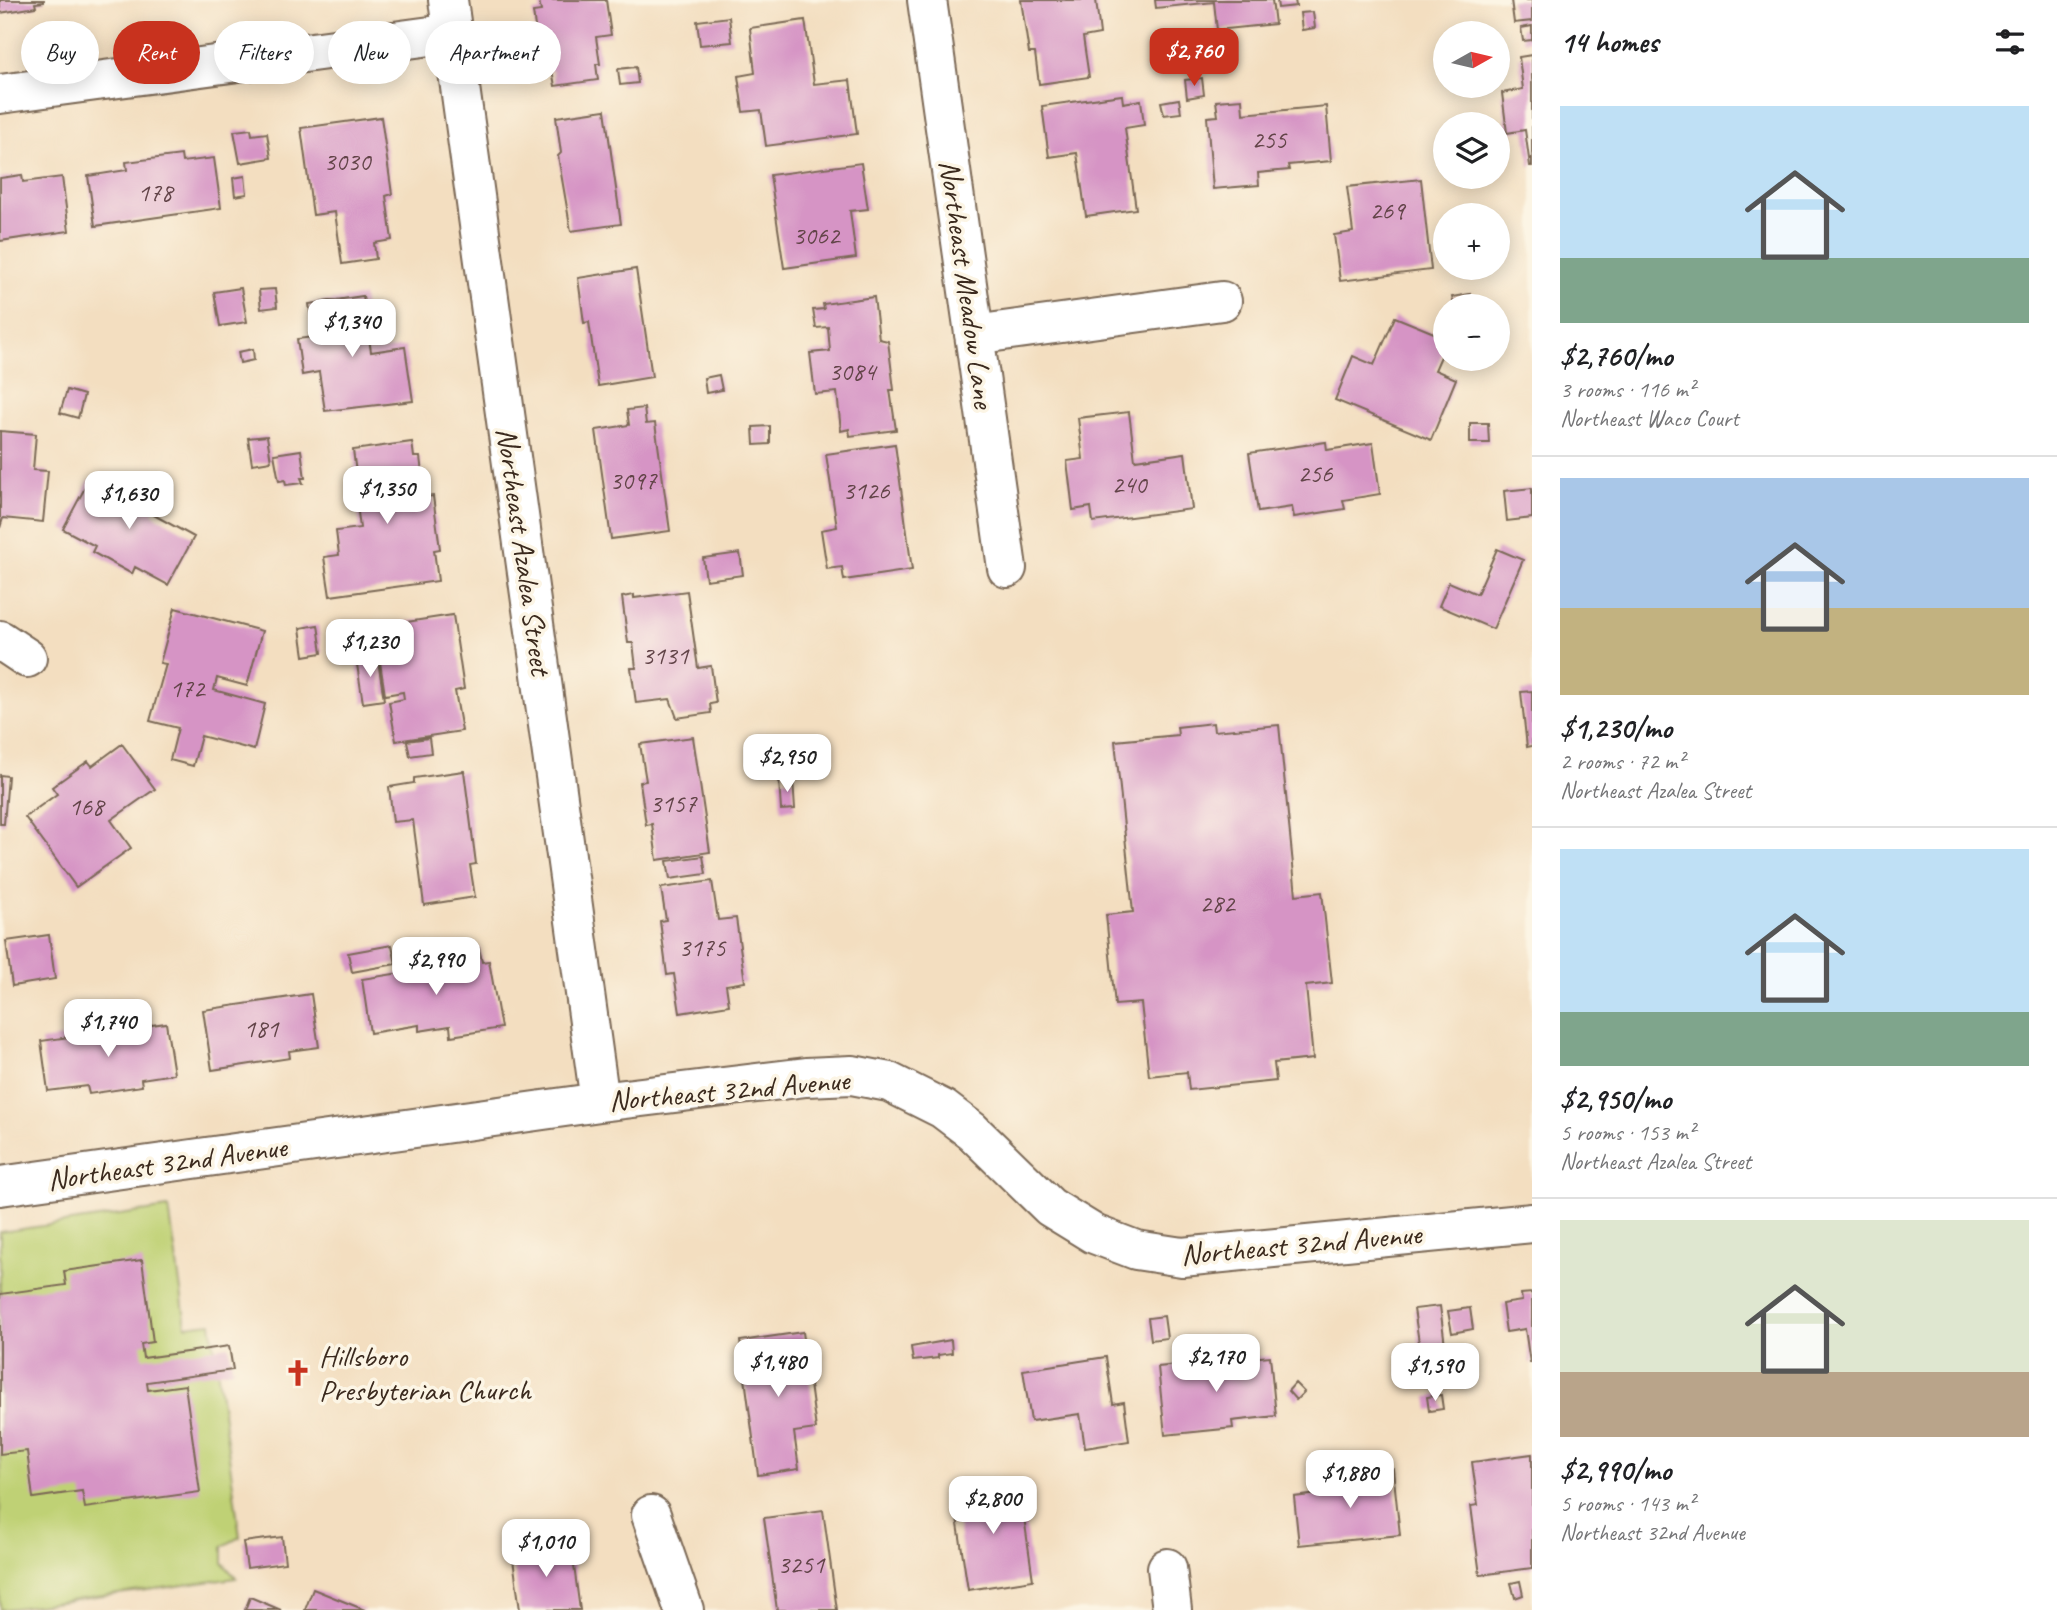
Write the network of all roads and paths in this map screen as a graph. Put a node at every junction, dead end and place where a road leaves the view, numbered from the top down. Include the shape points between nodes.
1 (927, 0) edge
2 (450, 17) edge
3 (0, 94) edge
4 (1222, 301) dead end
5 (974, 335) junction
6 (1007, 568) dead end
7 (600, 1102) junction
8 (0, 1186) edge
9 (1532, 1223) edge
10 (652, 1515) dead end
11 (1167, 1568) dead end
12 (684, 1610) edge
13 (1172, 1610) edge

1 - 5 street, Northeast Meadow Lane
2 - 3 street
2 - 7 street, Northeast Azalea Street
4 - 5 street
5 - 6 street, Northeast Meadow Lane
7 - 8 street, Northeast 32nd Avenue
7 - 9 street, Northeast 32nd Avenue via 806,1077 852,1075 889,1082 943,1109 1051,1207 1094,1234 1136,1250 1182,1257
10 - 12 street
11 - 13 street

